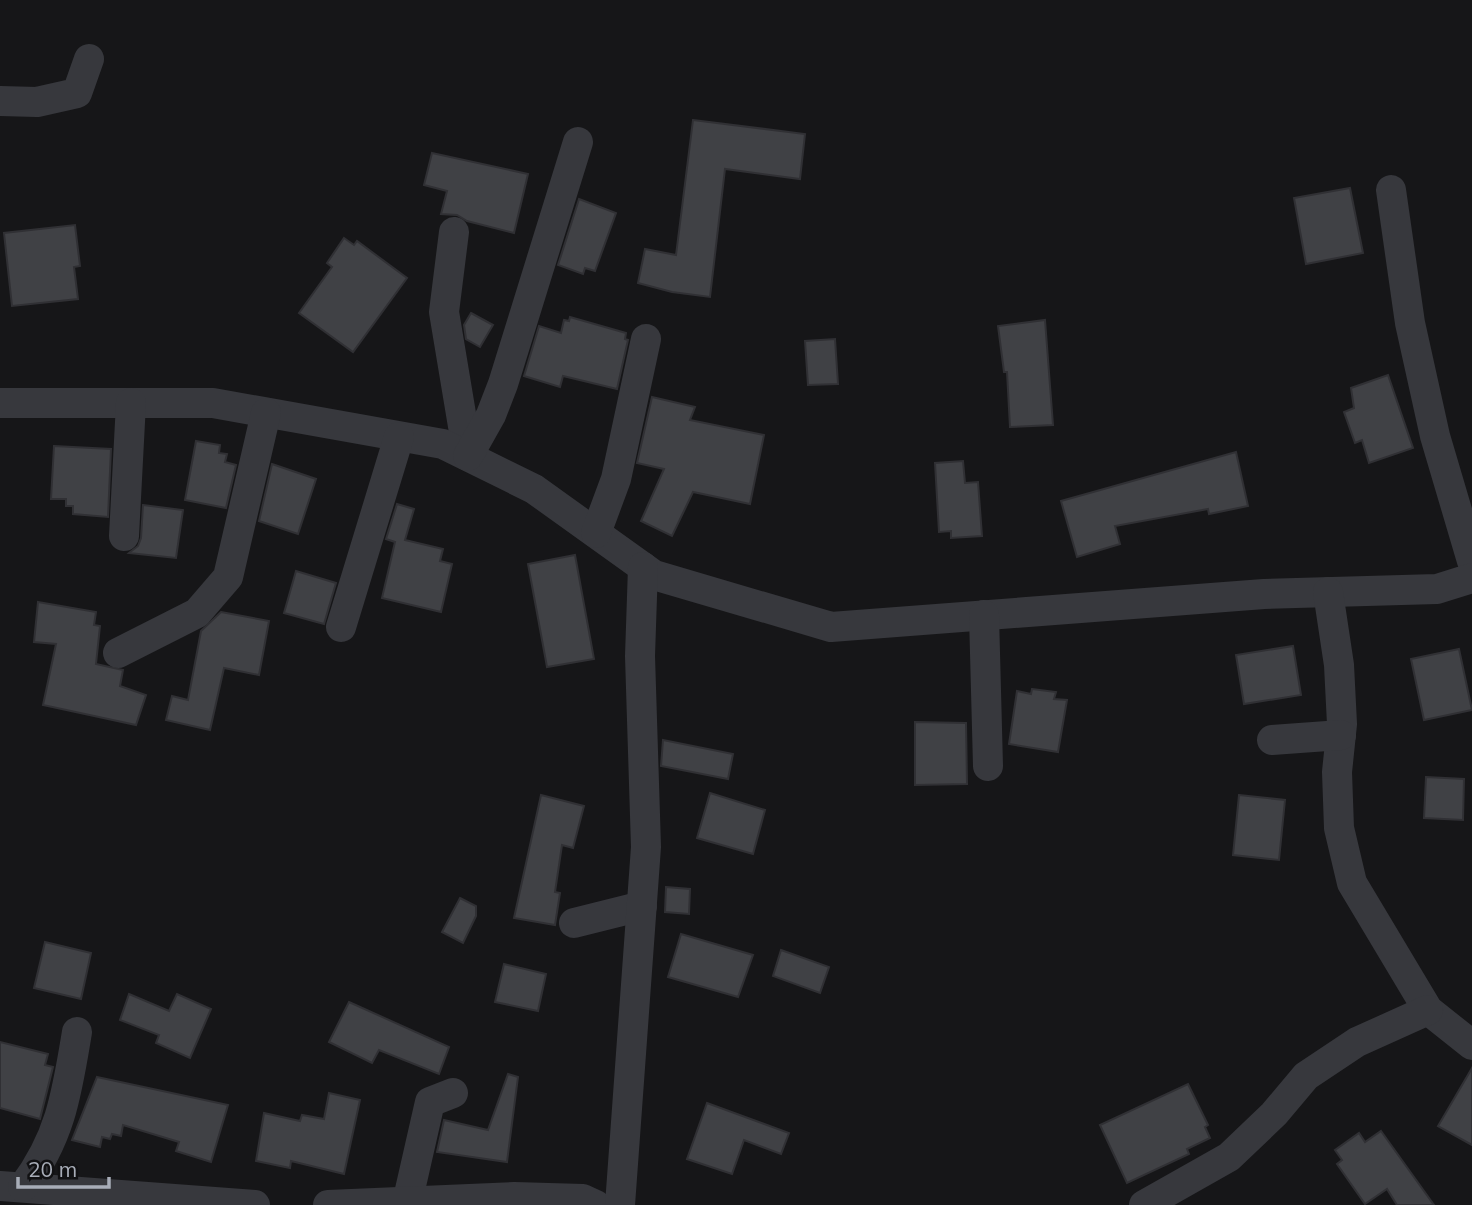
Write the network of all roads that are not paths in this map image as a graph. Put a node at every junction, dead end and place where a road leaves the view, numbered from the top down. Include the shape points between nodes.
1 (89, 58) dead end
2 (0, 101) edge
3 (578, 142) dead end
4 (1391, 190) dead end
5 (454, 232) dead end
6 (646, 339) dead end
7 (0, 403) edge
8 (131, 403) junction
9 (266, 413) junction
10 (399, 437) junction
11 (468, 456) junction
12 (596, 533) junction
13 (124, 536) dead end
14 (1472, 561) edge
15 (643, 567) junction
16 (1472, 578) edge
17 (1328, 592) junction
18 (984, 615) junction
19 (341, 627) dead end
20 (118, 653) dead end
21 (1341, 735) junction
22 (1272, 740) dead end
23 (988, 766) dead end
24 (642, 906) junction
25 (573, 923) dead end
26 (1428, 1010) junction
27 (77, 1032) dead end
28 (1472, 1045) edge
29 (453, 1093) dead end
30 (11, 1186) edge
31 (407, 1203) junction
32 (587, 1203) edge
33 (255, 1205) edge
34 (328, 1205) edge
35 (620, 1205) edge
36 (1144, 1205) edge

1 - 2 street via 77,93 37,102
3 - 11 street via 503,384
4 - 14 street via 1410,323 1435,436
5 - 11 street via 444,312
6 - 12 street via 617,480
7 - 8 street
8 - 9 street via 213,403
8 - 13 street
9 - 10 street
9 - 20 street via 228,577 197,613
10 - 11 street via 443,444
10 - 19 street
11 - 12 street via 534,489
12 - 15 street
15 - 18 street via 654,575 831,627
15 - 24 street via 640,656 646,847
16 - 17 street via 1437,589
17 - 18 street
17 - 21 street via 1339,666
18 - 23 street
21 - 22 street
21 - 26 street via 1339,828 1352,883
24 - 25 street
24 - 35 street
26 - 28 street
26 - 36 street via 1357,1042 1306,1076 1229,1157
27 - 30 street via 66,1102 44,1160
29 - 31 street via 430,1102
30 - 33 street
31 - 32 street via 514,1197
31 - 34 street

